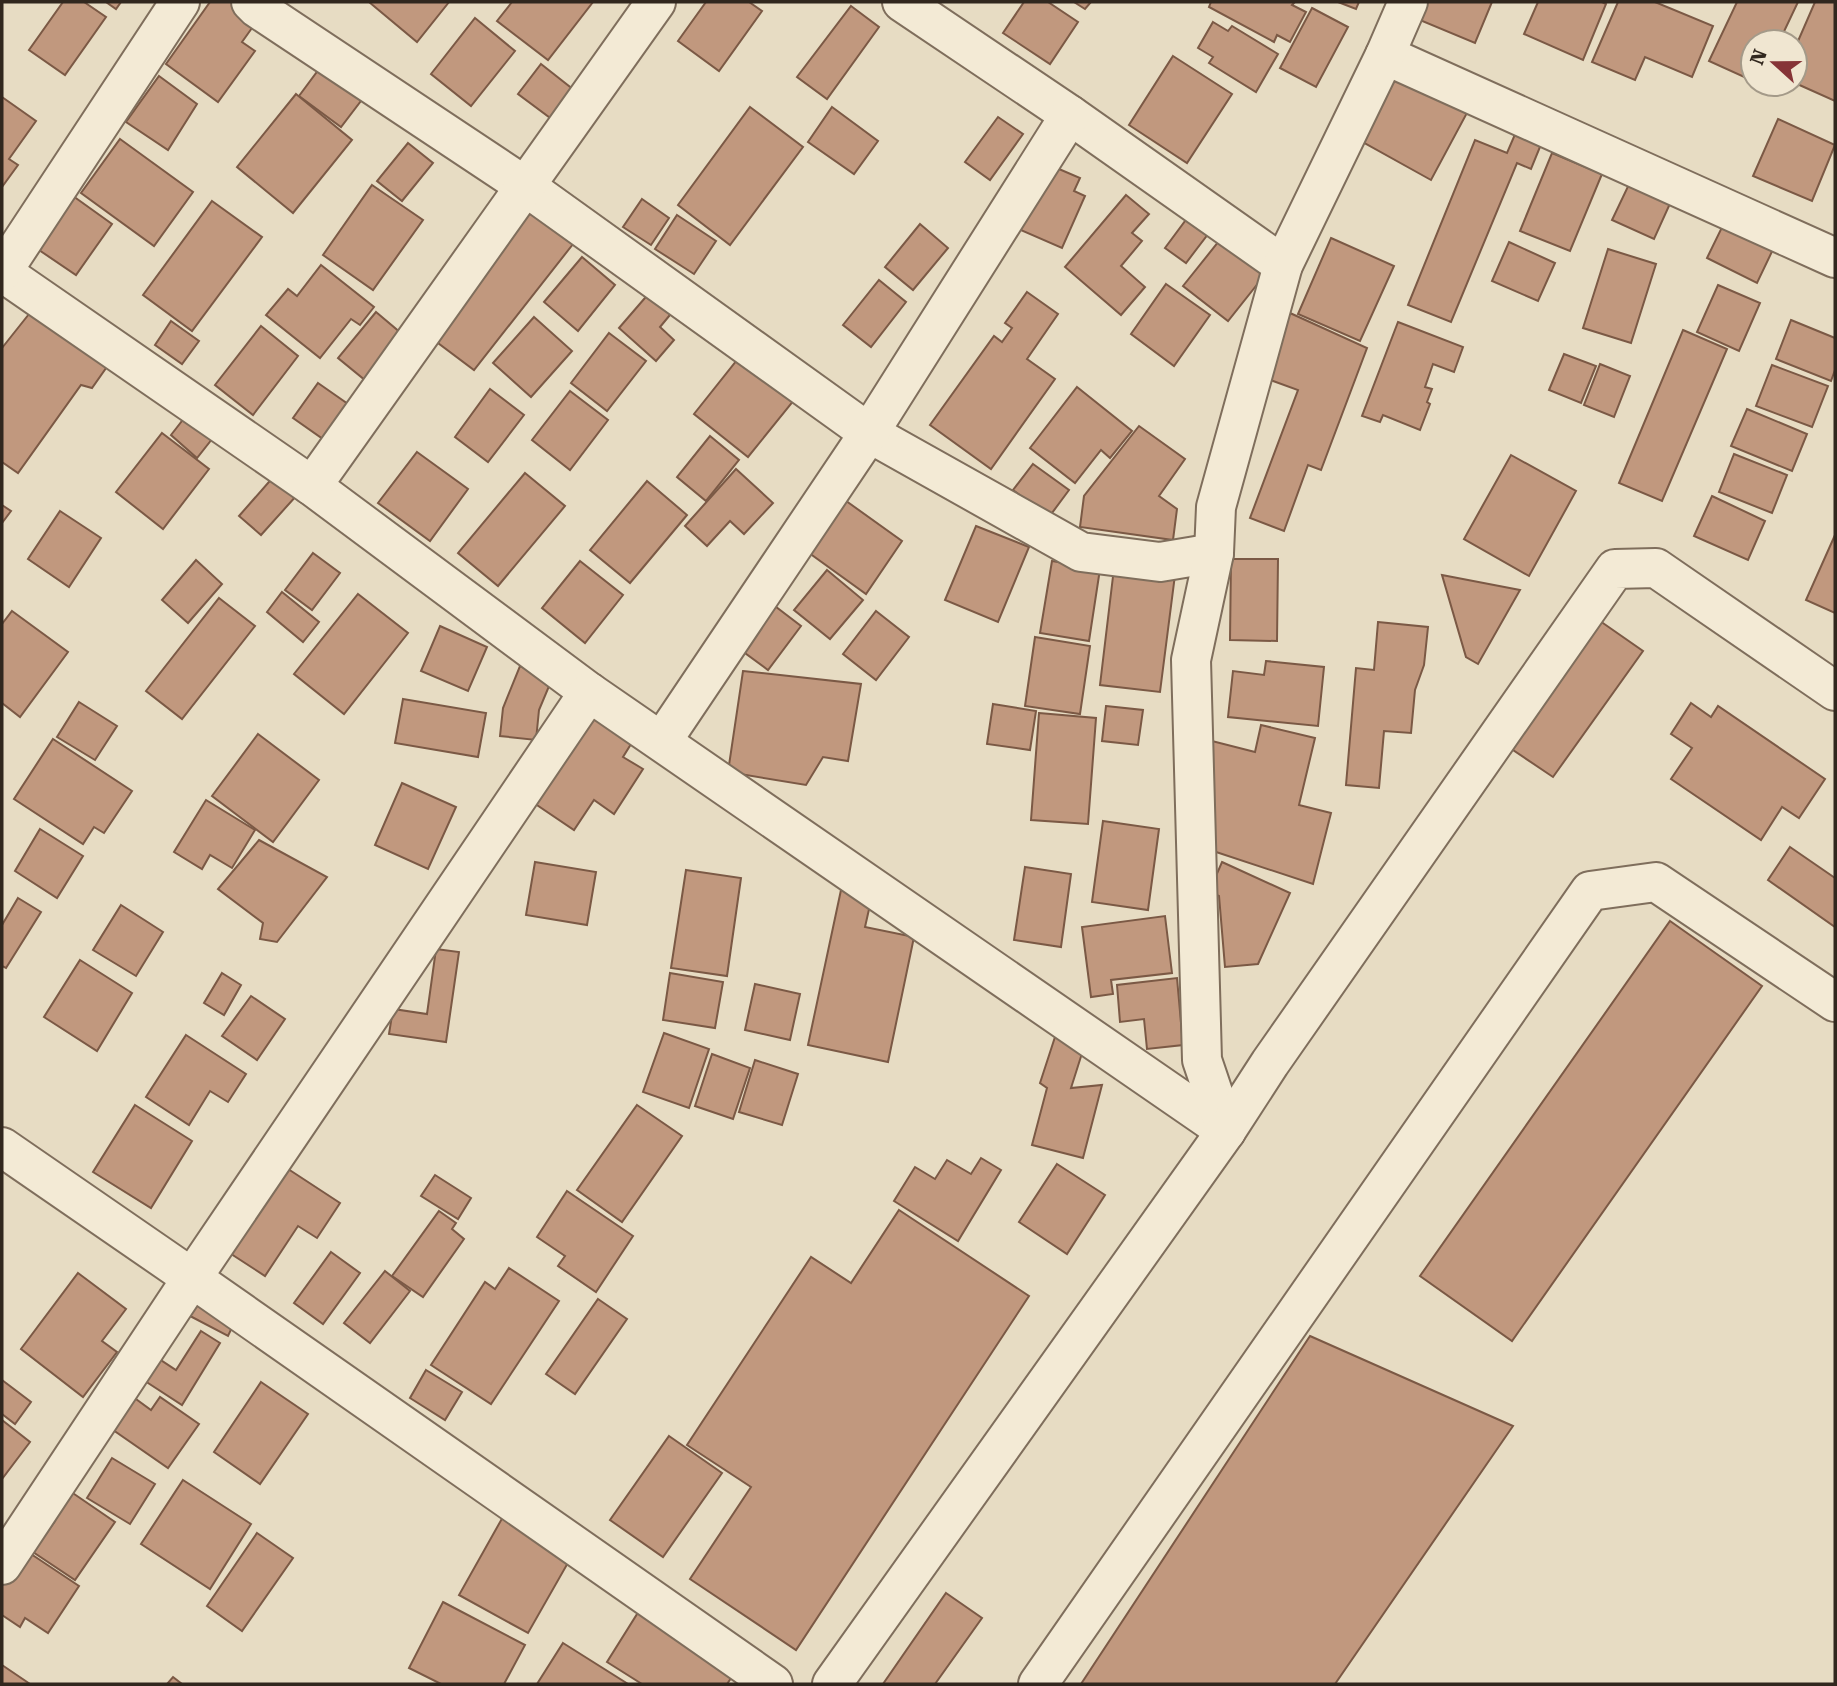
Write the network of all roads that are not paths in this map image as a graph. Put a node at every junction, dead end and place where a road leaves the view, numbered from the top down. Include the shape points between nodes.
1 (180, 2) edge
2 (251, 2) edge
3 (656, 2) edge
4 (902, 2) edge
5 (1408, 2) edge
6 (1385, 55) junction
7 (1070, 115) junction
8 (525, 186) junction
9 (1835, 258) edge
10 (1283, 265) junction
11 (2, 272) edge
12 (869, 433) junction
13 (312, 486) junction
14 (1214, 553) junction
15 (1835, 691) edge
16 (589, 692) junction
17 (662, 741) junction
18 (1835, 1002) edge
19 (1226, 1131) junction
20 (2, 1147) edge
21 (192, 1278) junction
22 (2, 1565) edge
23 (773, 1684) edge
24 (832, 1684) edge
25 (1038, 1684) edge

1 - 11 street
2 - 8 street
3 - 8 street
4 - 7 street
5 - 6 street
6 - 9 street
6 - 10 street
7 - 10 street
7 - 12 street
8 - 12 street
8 - 13 street
10 - 14 street via 1216,506
11 - 13 street
12 - 14 street via 1081,552 1160,562
12 - 17 street
13 - 16 street
14 - 19 street via 1191,660 1202,1060
15 - 19 street via 1656,568 1615,569
16 - 17 street
16 - 21 street
17 - 19 street
18 - 25 street via 1656,882 1590,891
19 - 24 street
20 - 21 street
21 - 22 street
21 - 23 street

